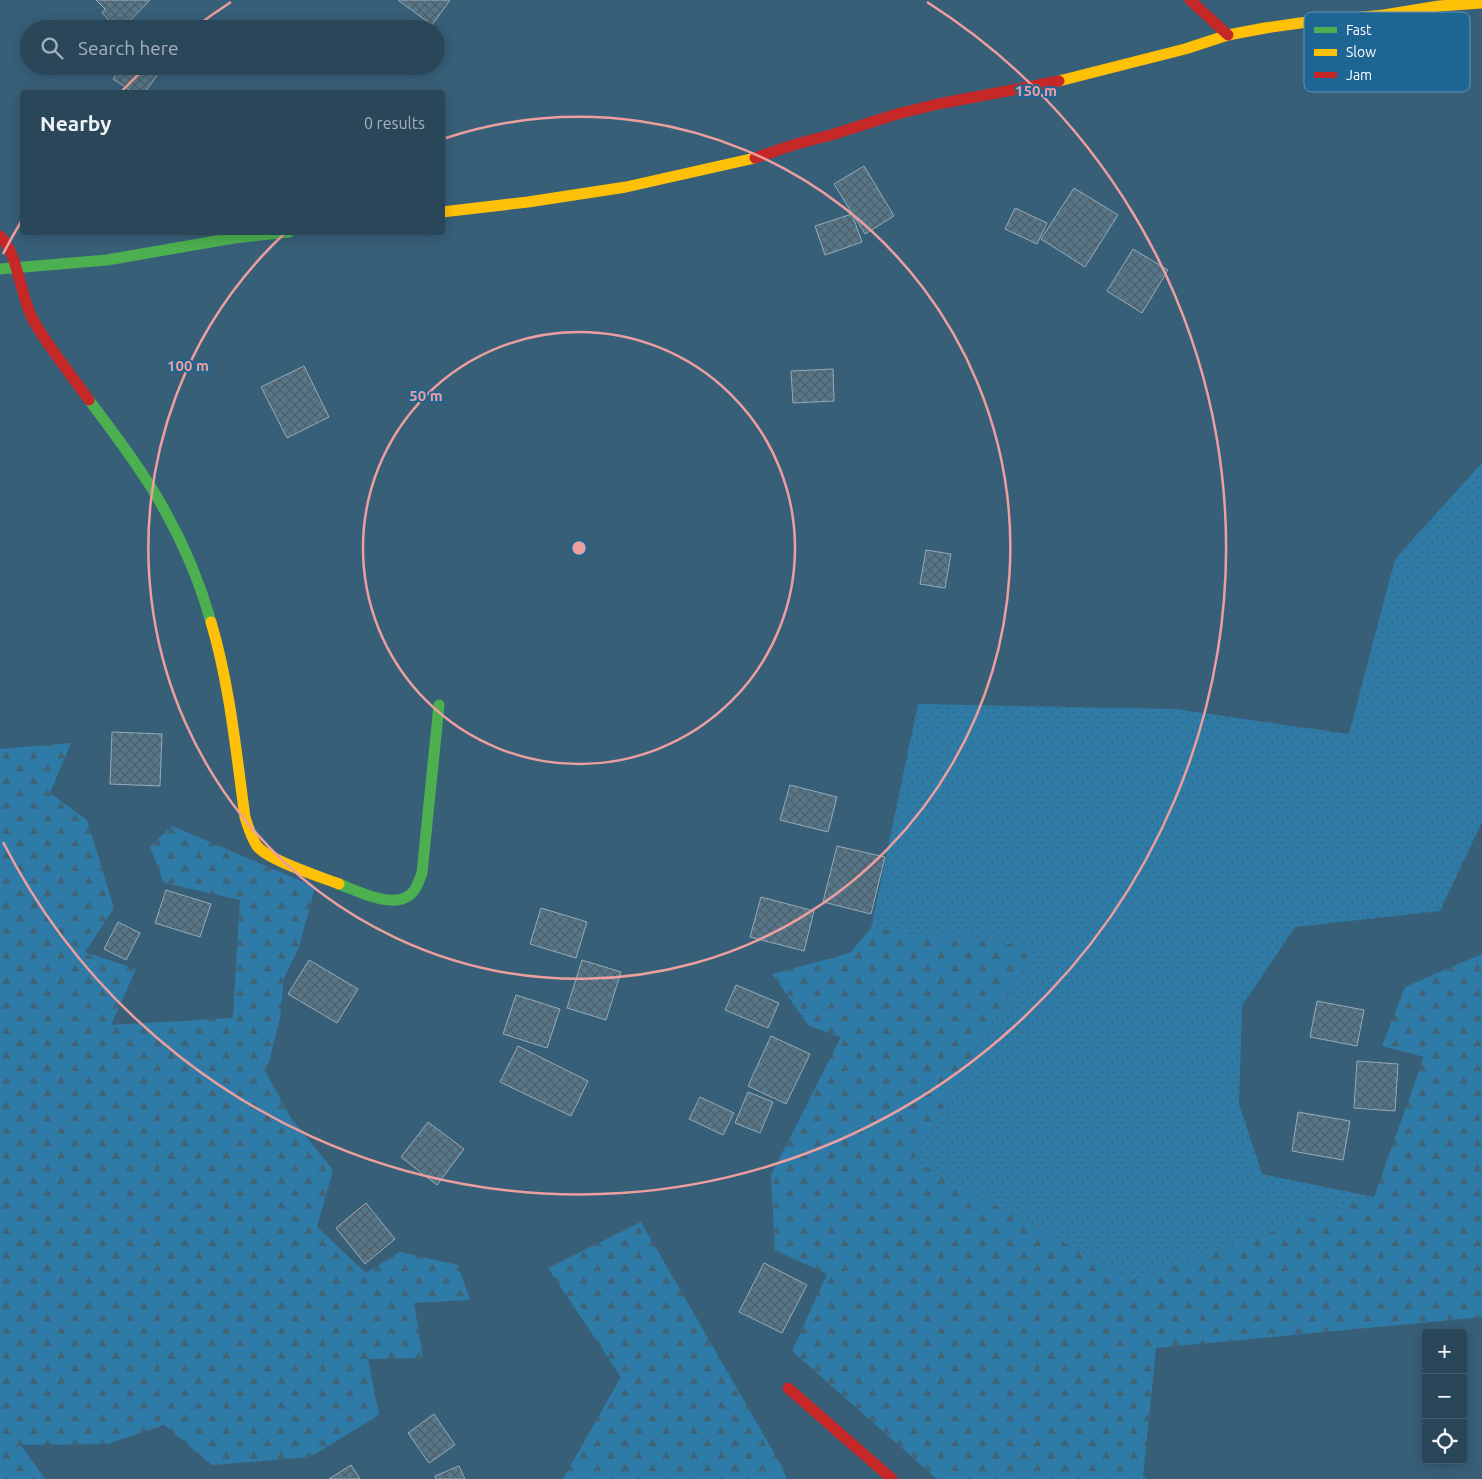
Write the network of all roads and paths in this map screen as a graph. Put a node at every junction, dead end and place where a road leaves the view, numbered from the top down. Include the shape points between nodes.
1 (1190, 0) edge
2 (1482, 3) edge
3 (1402, 12) edge
4 (1304, 23) edge
5 (1228, 35) junction
6 (445, 212) edge
7 (262, 235) edge
8 (0, 236) edge
9 (16, 268) junction
10 (0, 270) edge
11 (439, 705) dead end
12 (788, 1388) dead end
13 (892, 1479) edge

1 - 5 street
2 - 3 street
4 - 5 street
5 - 6 street via 1098,72 897,114 755,158 626,187
7 - 9 street via 107,260
8 - 9 street
9 - 10 street
9 - 11 street via 32,317 157,496 187,556 220,650 245,818 258,848 272,858 376,898 394,901 407,897 417,888 422,873
12 - 13 street

